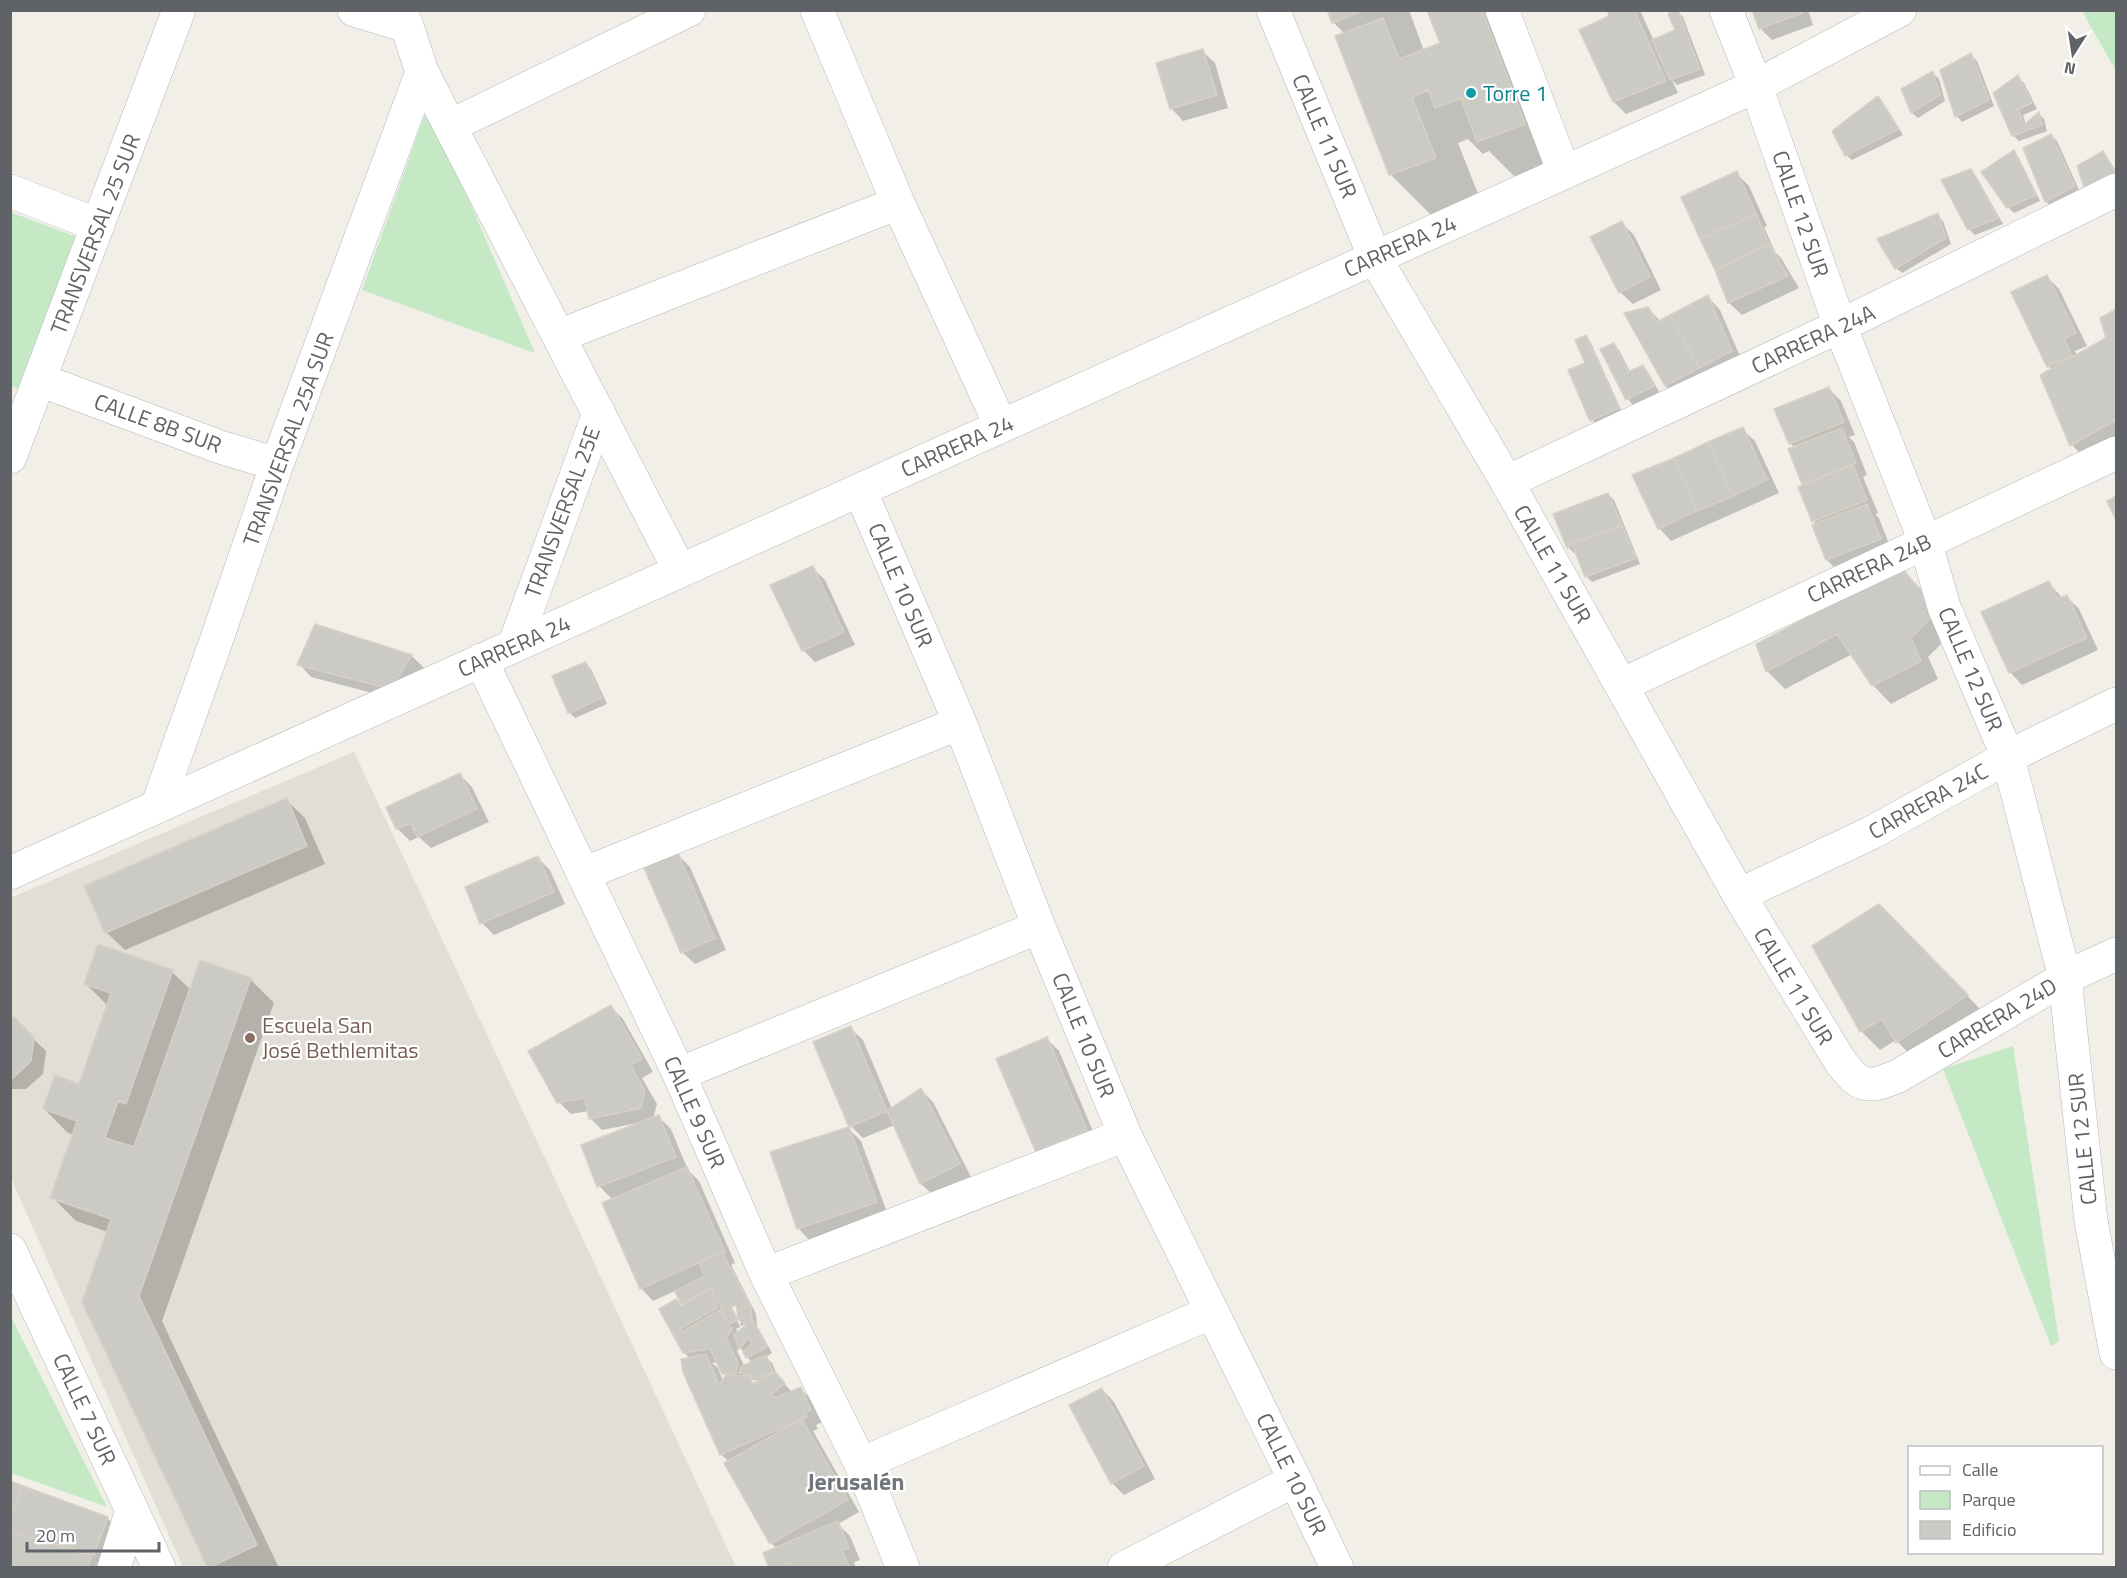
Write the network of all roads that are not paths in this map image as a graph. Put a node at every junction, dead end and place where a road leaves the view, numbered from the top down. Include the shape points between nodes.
1 (179, 10) edge
2 (354, 10) edge
3 (689, 10) edge
4 (817, 10) edge
5 (1273, 10) edge
6 (1502, 10) edge
7 (1726, 10) edge
8 (1900, 10) edge
9 (403, 18) edge
10 (422, 72) junction
11 (1756, 86) junction
12 (450, 126) junction
13 (1564, 172) junction
14 (2116, 190) edge
15 (10, 191) edge
16 (898, 203) junction
17 (98, 225) junction
18 (1375, 258) junction
19 (1840, 326) junction
20 (558, 336) junction
21 (40, 380) junction
22 (599, 412) junction
23 (1001, 426) junction
24 (2116, 453) edge
25 (10, 457) edge
26 (277, 464) junction
27 (1507, 482) junction
28 (860, 490) junction
29 (1925, 541) junction
30 (680, 571) junction
31 (514, 646) junction
32 (481, 660) junction
33 (1622, 686) junction
34 (2116, 704) edge
35 (960, 723) junction
36 (2008, 757) junction
37 (157, 807) junction
38 (10, 873) edge
39 (584, 874) junction
40 (1739, 895) junction
41 (1040, 927) junction
42 (2116, 954) edge
43 (2065, 978) junction
44 (679, 1074) junction
45 (1878, 1084) joint
46 (1125, 1135) junction
47 (2104, 1215) edge
48 (10, 1250) edge
49 (766, 1274) junction
50 (1212, 1312) junction
51 (2116, 1353) edge
52 (861, 1464) junction
53 (1295, 1480) junction
54 (132, 1510) junction
55 (114, 1568) edge
56 (159, 1568) edge
57 (903, 1568) edge
58 (1124, 1568) edge
59 (1337, 1568) edge

1 - 17 street, TRANSVERSAL 25 SUR
2 - 9 street
3 - 12 street
4 - 16 street
5 - 18 street, CALLE 11 SUR
6 - 13 street
7 - 11 street, CALLE 12 SUR
8 - 11 street, CARRERA 24
9 - 10 street
10 - 12 street
10 - 26 street, TRANSVERSAL 25A SUR
11 - 13 street, CARRERA 24
11 - 19 street, CALLE 12 SUR
12 - 20 street
13 - 18 street, CARRERA 24
14 - 19 street, CARRERA 24A
15 - 17 street
16 - 20 street
16 - 23 street
17 - 21 street, TRANSVERSAL 25 SUR
18 - 23 street, CARRERA 24
18 - 27 street, CALLE 11 SUR
19 - 27 street, CARRERA 24A
19 - 29 street, CALLE 12 SUR
20 - 22 street
21 - 25 street, TRANSVERSAL 25 SUR
21 - 26 street, CALLE 8B SUR via 220,447
22 - 30 street
22 - 31 street, TRANSVERSAL 25E
23 - 28 street, CARRERA 24
24 - 29 street, CARRERA 24B
26 - 37 street, TRANSVERSAL 25A SUR
27 - 33 street, CALLE 11 SUR
28 - 30 street, CARRERA 24
28 - 35 street, CALLE 10 SUR
29 - 33 street, CARRERA 24B
29 - 36 street, CALLE 12 SUR via 1944,607
30 - 31 street, CARRERA 24
31 - 32 street, CARRERA 24
32 - 37 street, CARRERA 24
32 - 39 street, CALLE 9 SUR
33 - 40 street, CALLE 11 SUR
34 - 36 street, CARRERA 24C
35 - 39 street
35 - 41 street, CALLE 10 SUR
36 - 40 street, CARRERA 24C via 1871,833
36 - 43 street, CALLE 12 SUR
37 - 38 street, CARRERA 24
39 - 44 street, CALLE 9 SUR
40 - 45 street, CALLE 11 SUR via 1839,1061 1854,1080
41 - 44 street
41 - 46 street, CALLE 10 SUR
42 - 43 street, CARRERA 24D
43 - 45 street, CARRERA 24D
43 - 47 street, CALLE 12 SUR
44 - 49 street, CALLE 9 SUR
46 - 49 street
46 - 50 street, CALLE 10 SUR
47 - 51 street, CALLE 12 SUR
48 - 54 street, CALLE 7 SUR
49 - 52 street, CALLE 9 SUR
50 - 52 street
50 - 53 street, CALLE 10 SUR
52 - 57 street, CALLE 9 SUR
53 - 58 street
53 - 59 street, CALLE 10 SUR
54 - 55 street
54 - 56 street, CALLE 7 SUR

